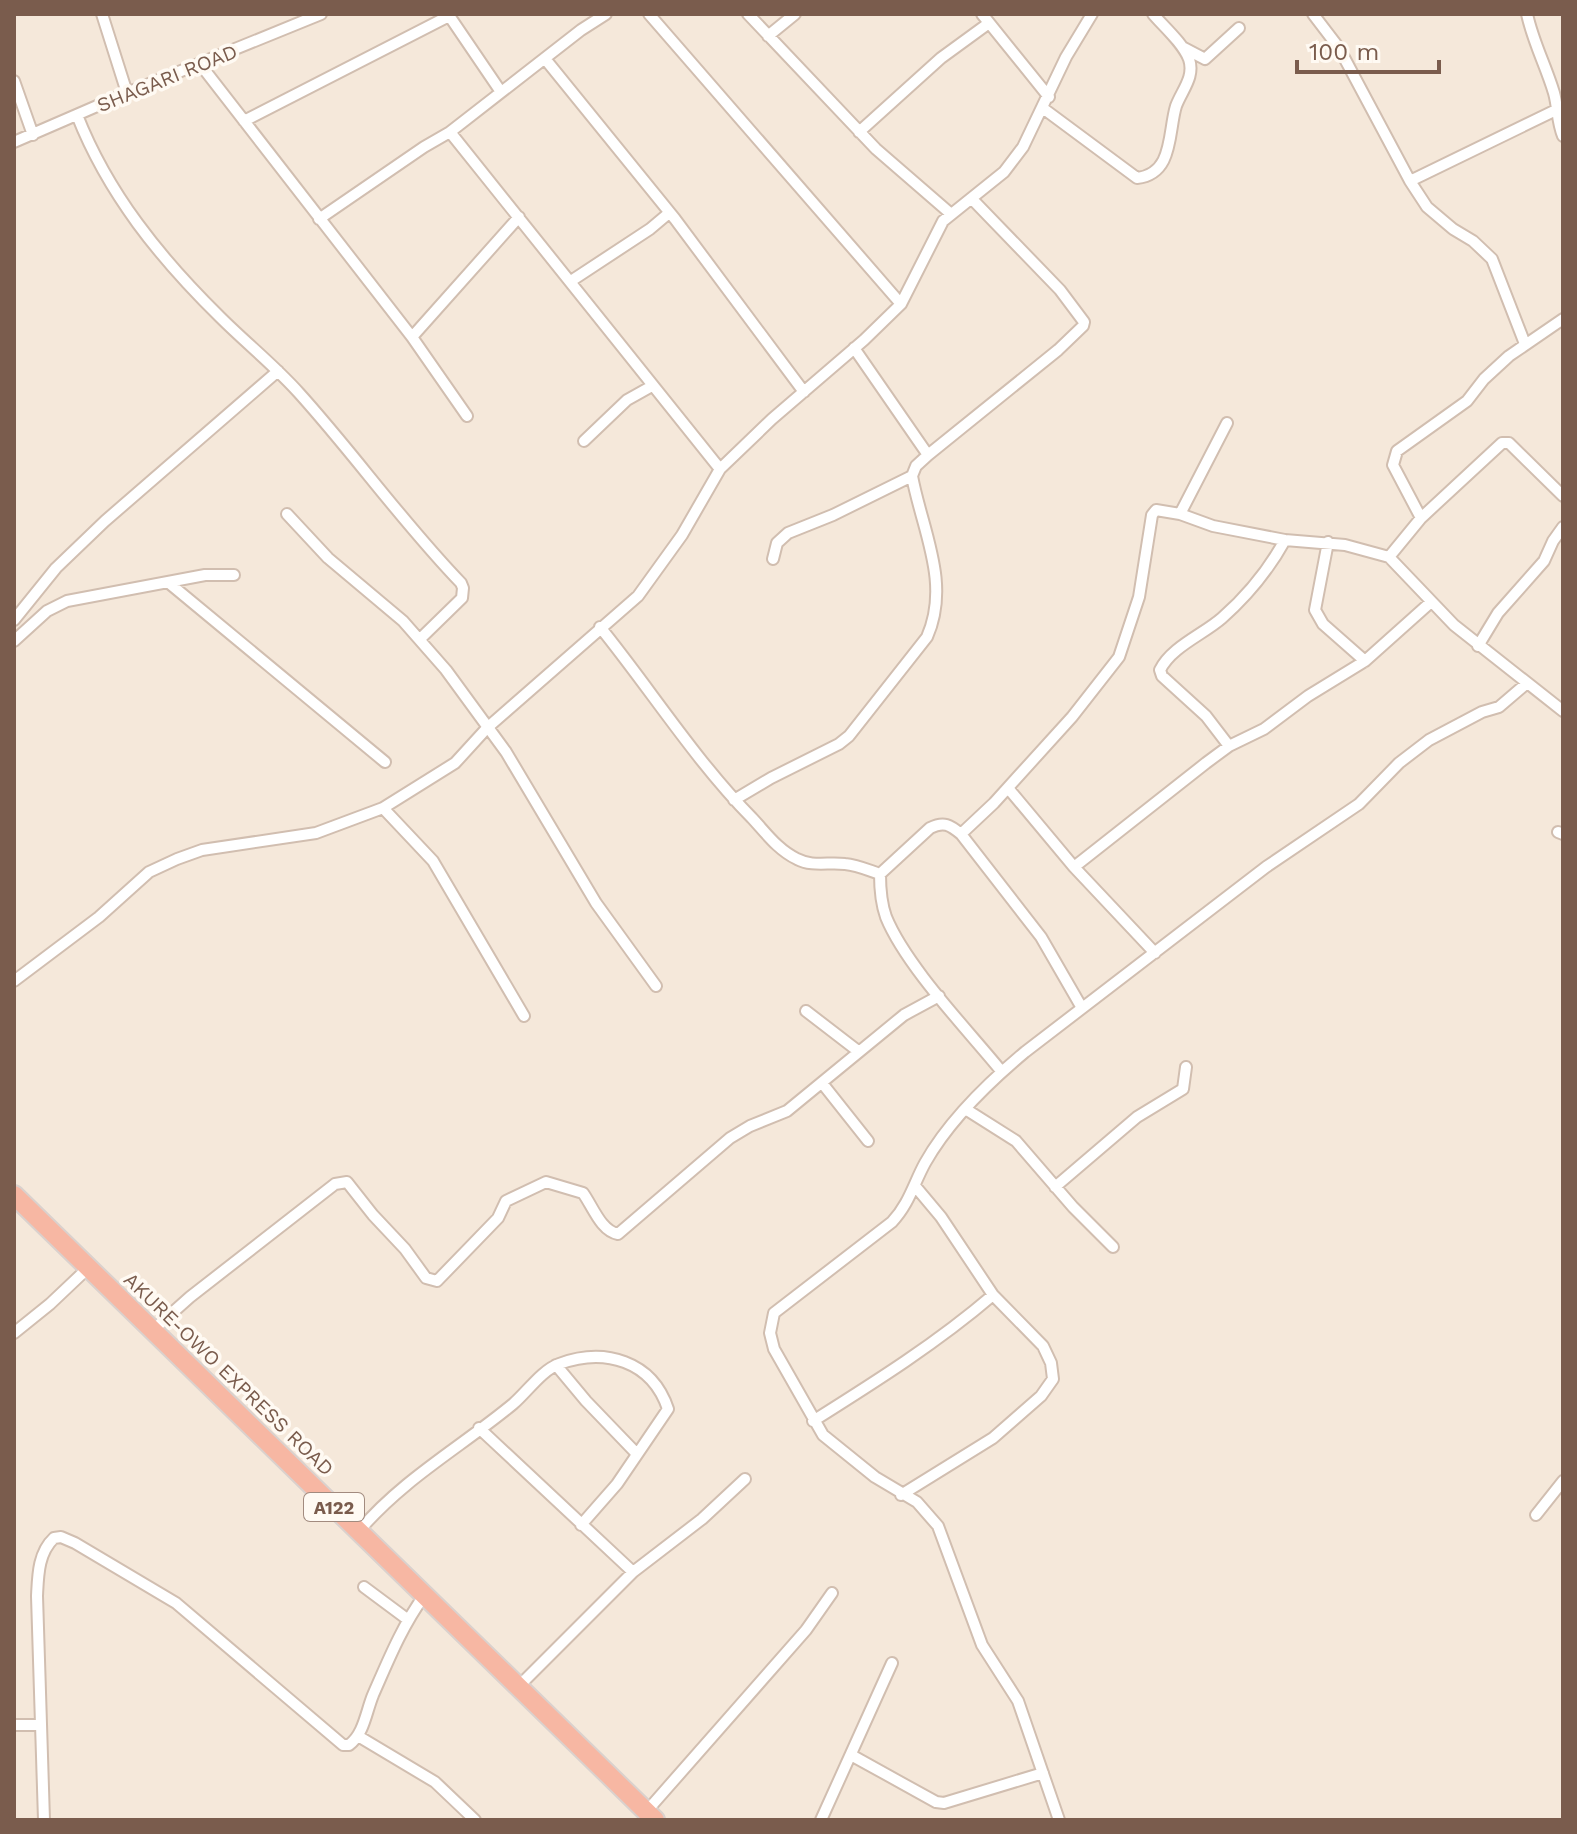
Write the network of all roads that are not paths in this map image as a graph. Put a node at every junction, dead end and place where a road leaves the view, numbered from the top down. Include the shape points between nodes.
1 (102, 14) edge
2 (321, 14) edge
3 (606, 14) edge
4 (649, 14) edge
5 (748, 14) edge
6 (795, 14) edge
7 (1092, 14) edge
8 (1153, 14) edge
9 (1313, 14) edge
10 (1527, 14) edge
11 (448, 15) edge
12 (986, 19) edge
13 (1239, 28) dead end
14 (768, 36) junction
15 (1179, 45) junction
16 (546, 60) junction
17 (200, 64) junction
18 (14, 81) edge
19 (501, 92) junction
20 (127, 93) junction
21 (1049, 97) junction
22 (1044, 109) junction
23 (1556, 110) junction
24 (77, 115) junction
25 (244, 121) junction
26 (450, 132) junction
27 (859, 132) junction
28 (33, 135) junction
29 (1563, 136) edge
30 (14, 142) edge
31 (1410, 181) junction
32 (972, 199) junction
33 (669, 213) junction
34 (951, 214) junction
35 (519, 217) junction
36 (319, 219) junction
37 (571, 281) junction
38 (901, 304) junction
39 (1563, 319) edge
40 (412, 337) junction
41 (1525, 344) junction
42 (854, 348) junction
43 (278, 371) junction
44 (652, 386) junction
45 (804, 392) junction
46 (467, 416) dead end
47 (1227, 423) dead end
48 (584, 441) dead end
49 (928, 455) junction
50 (720, 469) junction
51 (912, 476) junction
52 (1563, 497) edge
53 (287, 514) dead end
54 (1180, 514) junction
55 (1421, 518) junction
56 (1563, 527) edge
57 (1285, 540) junction
58 (1328, 542) junction
59 (1389, 557) junction
60 (773, 559) dead end
61 (234, 575) dead end
62 (169, 583) junction
63 (1431, 602) junction
64 (14, 620) edge
65 (600, 627) junction
66 (421, 638) junction
67 (14, 641) edge
68 (1478, 646) junction
69 (1365, 661) junction
70 (1527, 683) junction
71 (1563, 711) edge
72 (487, 728) junction
73 (1229, 746) junction
74 (385, 762) dead end
75 (1008, 788) junction
76 (734, 800) junction
77 (383, 808) junction
78 (961, 834) junction
79 (1074, 867) junction
80 (880, 874) junction
81 (1155, 953) junction
82 (14, 981) edge
83 (656, 986) dead end
84 (939, 996) junction
85 (1082, 1008) junction
86 (806, 1011) dead end
87 (524, 1016) dead end
88 (858, 1051) junction
89 (1186, 1067) dead end
90 (1002, 1072) junction
91 (822, 1083) junction
92 (967, 1110) junction
93 (868, 1141) dead end
94 (915, 1186) junction
95 (1055, 1187) junction
96 (14, 1195) edge
97 (1113, 1247) dead end
98 (88, 1268) junction
99 (993, 1295) junction
100 (153, 1330) junction
101 (14, 1333) edge
102 (556, 1365) junction
103 (813, 1421) junction
104 (479, 1428) junction
105 (637, 1454) junction
106 (745, 1479) dead end
107 (1563, 1481) edge
108 (901, 1495) junction
109 (1536, 1515) dead end
110 (581, 1525) junction
111 (359, 1531) junction
112 (633, 1572) junction
113 (364, 1587) dead end
114 (832, 1593) dead end
115 (424, 1596) junction
116 (407, 1619) junction
117 (892, 1663) dead end
118 (517, 1688) junction
119 (14, 1725) edge
120 (40, 1725) junction
121 (358, 1736) junction
122 (851, 1755) junction
123 (1043, 1773) junction
124 (650, 1816) edge
125 (44, 1820) edge
126 (475, 1820) edge
127 (821, 1820) edge
128 (1059, 1820) edge

1 - 20 street
2 - 17 street, SHAGARI ROAD
3 - 16 street
4 - 38 street
5 - 14 street
6 - 14 street
7 - 21 street
8 - 15 street
9 - 31 street via 1354,73
10 - 23 street
11 - 19 street
11 - 25 street
12 - 21 street
12 - 27 street
13 - 15 street via 1205,59
14 - 27 street
15 - 22 street via 1191,73 1176,106 1163,164 1144,177 1137,178
16 - 19 street
16 - 33 street
17 - 20 street, SHAGARI ROAD
17 - 25 street
18 - 28 street
19 - 26 street
20 - 24 street, SHAGARI ROAD
21 - 22 street
22 - 32 street via 1004,172
23 - 29 street
23 - 31 street
24 - 28 street, SHAGARI ROAD
24 - 43 street via 99,164 138,227 217,314
25 - 36 street
26 - 35 street
26 - 36 street
27 - 34 street
28 - 30 street, SHAGARI ROAD
31 - 41 street via 1427,207 1492,259
32 - 34 street
32 - 49 street via 1084,322 1058,350
33 - 37 street
33 - 45 street
34 - 38 street via 935,233
35 - 37 street
35 - 40 street
36 - 40 street
37 - 44 street
38 - 42 street
39 - 41 street
40 - 46 street
41 - 55 street via 1467,401 1397,451 1393,465
42 - 45 street
42 - 49 street
43 - 64 street via 105,521 56,568
43 - 66 street via 461,583 462,598
44 - 48 street via 627,400
44 - 50 street
45 - 50 street
47 - 54 street
49 - 51 street
50 - 65 street via 638,596
51 - 60 street via 788,533 777,543
51 - 76 street via 934,560 934,621 927,637 849,736
52 - 55 street via 1522,454 1502,443
53 - 66 street via 328,558
54 - 57 street
54 - 75 street via 1153,511 1139,597 1119,657
55 - 59 street
56 - 68 street via 1544,561 1498,613
57 - 58 street
57 - 73 street via 1272,563 1221,619 1160,670
58 - 59 street
58 - 69 street via 1315,610 1323,624
59 - 63 street
61 - 62 street
62 - 67 street via 57,604
62 - 74 street
63 - 68 street
63 - 69 street
65 - 72 street
65 - 76 street
66 - 72 street
68 - 70 street
69 - 73 street via 1264,729
70 - 71 street
70 - 81 street via 1499,707 1429,740 1359,804
72 - 77 street via 455,763
72 - 83 street via 596,903
73 - 79 street
75 - 78 street
75 - 79 street
76 - 80 street via 799,861
77 - 82 street via 316,833 202,850 149,872
77 - 87 street via 433,861
78 - 80 street via 940,823
78 - 85 street via 1041,937
79 - 81 street
80 - 84 street via 887,918
81 - 85 street
84 - 88 street
84 - 90 street
85 - 90 street
86 - 88 street
88 - 91 street
89 - 95 street via 1183,1089 1137,1117
90 - 92 street
91 - 93 street
91 - 100 street via 787,1111 730,1138 618,1234 603,1224 583,1193 546,1182 528,1188 506,1201 498,1218 437,1281 426,1278 347,1182 338,1182
92 - 94 street via 937,1145
92 - 95 street via 1016,1141
94 - 99 street
94 - 103 street via 892,1222 774,1313 774,1349
95 - 97 street
96 - 98 highway, AKURE-OWO EXPRESS ROAD / A122
98 - 100 highway, AKURE-OWO EXPRESS ROAD / A122
98 - 101 street
99 - 103 street via 943,1336
99 - 108 street via 1043,1346 1053,1379 993,1438
100 - 111 highway, AKURE-OWO EXPRESS ROAD / A122
102 - 104 street
102 - 105 street
102 - 105 street via 620,1358 648,1375 668,1409
103 - 108 street via 846,1456
104 - 110 street
104 - 111 street via 384,1502
105 - 110 street
106 - 112 street
107 - 109 street
108 - 123 street via 929,1513 944,1537 982,1645 1018,1701
110 - 112 street
111 - 115 highway, AKURE-OWO EXPRESS ROAD / A122
112 - 118 street
113 - 116 street
114 - 124 street
115 - 116 street
115 - 118 highway, AKURE-OWO EXPRESS ROAD / A122
116 - 121 street
117 - 122 street
118 - 124 highway, AKURE-OWO EXPRESS ROAD / A122
119 - 120 street
120 - 121 street via 38,1571 47,1544 61,1537 176,1603 334,1740 349,1745
120 - 125 street
121 - 126 street via 435,1782
122 - 123 street via 944,1803
122 - 127 street
123 - 128 street

